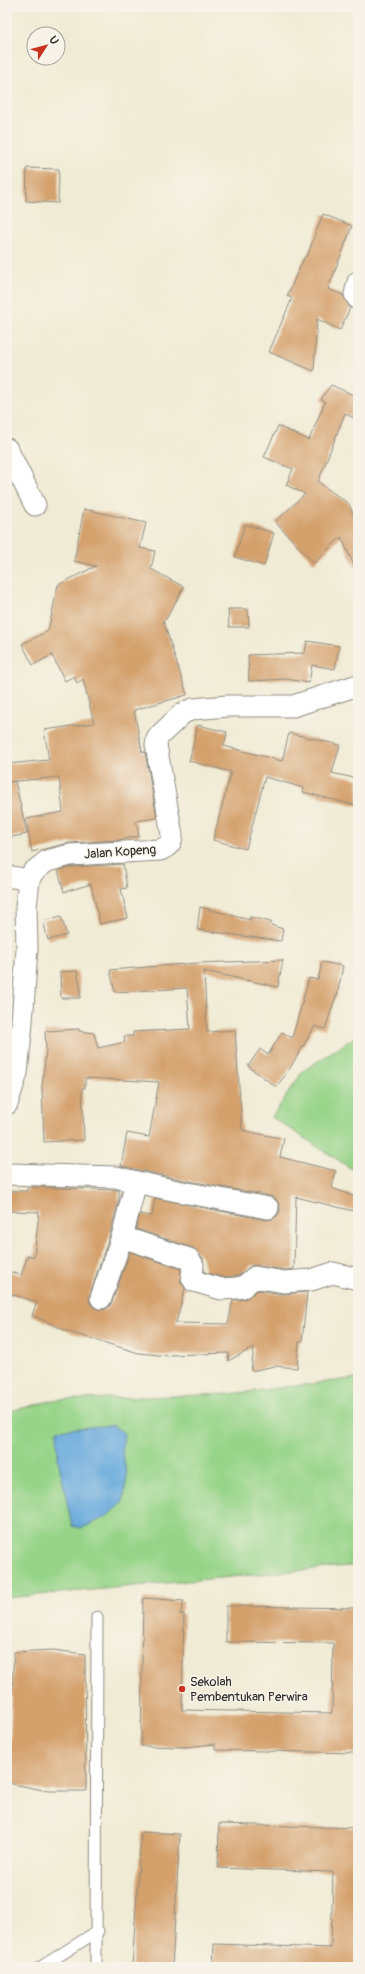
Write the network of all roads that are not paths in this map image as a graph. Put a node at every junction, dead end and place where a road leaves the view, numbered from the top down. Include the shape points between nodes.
1 (358, 282) edge
2 (358, 299) edge
3 (7, 449) edge
4 (35, 504) dead end
5 (358, 685) edge
6 (7, 876) edge
7 (29, 880) junction
8 (7, 1104) edge
9 (7, 1174) edge
10 (136, 1182) junction
11 (268, 1208) dead end
12 (122, 1237) junction
13 (358, 1279) edge
14 (101, 1298) dead end
15 (97, 1617) dead end
16 (98, 1931) junction
17 (41, 1967) edge
18 (96, 1967) edge

1 - 2 street via 355,294
3 - 4 street
5 - 7 street, Jalan Kopeng via 293,706 228,706 183,713 160,735 156,745 172,835 169,845 160,850 70,855 47,861 33,872
6 - 7 street
7 - 8 street via 22,1023 17,1073
9 - 10 street via 116,1176
10 - 11 street
10 - 12 street
12 - 13 street via 189,1259 193,1265 194,1281 221,1289 243,1287 254,1277 284,1282 311,1280 333,1274
12 - 14 street
15 - 16 lane
16 - 17 lane
16 - 18 lane

